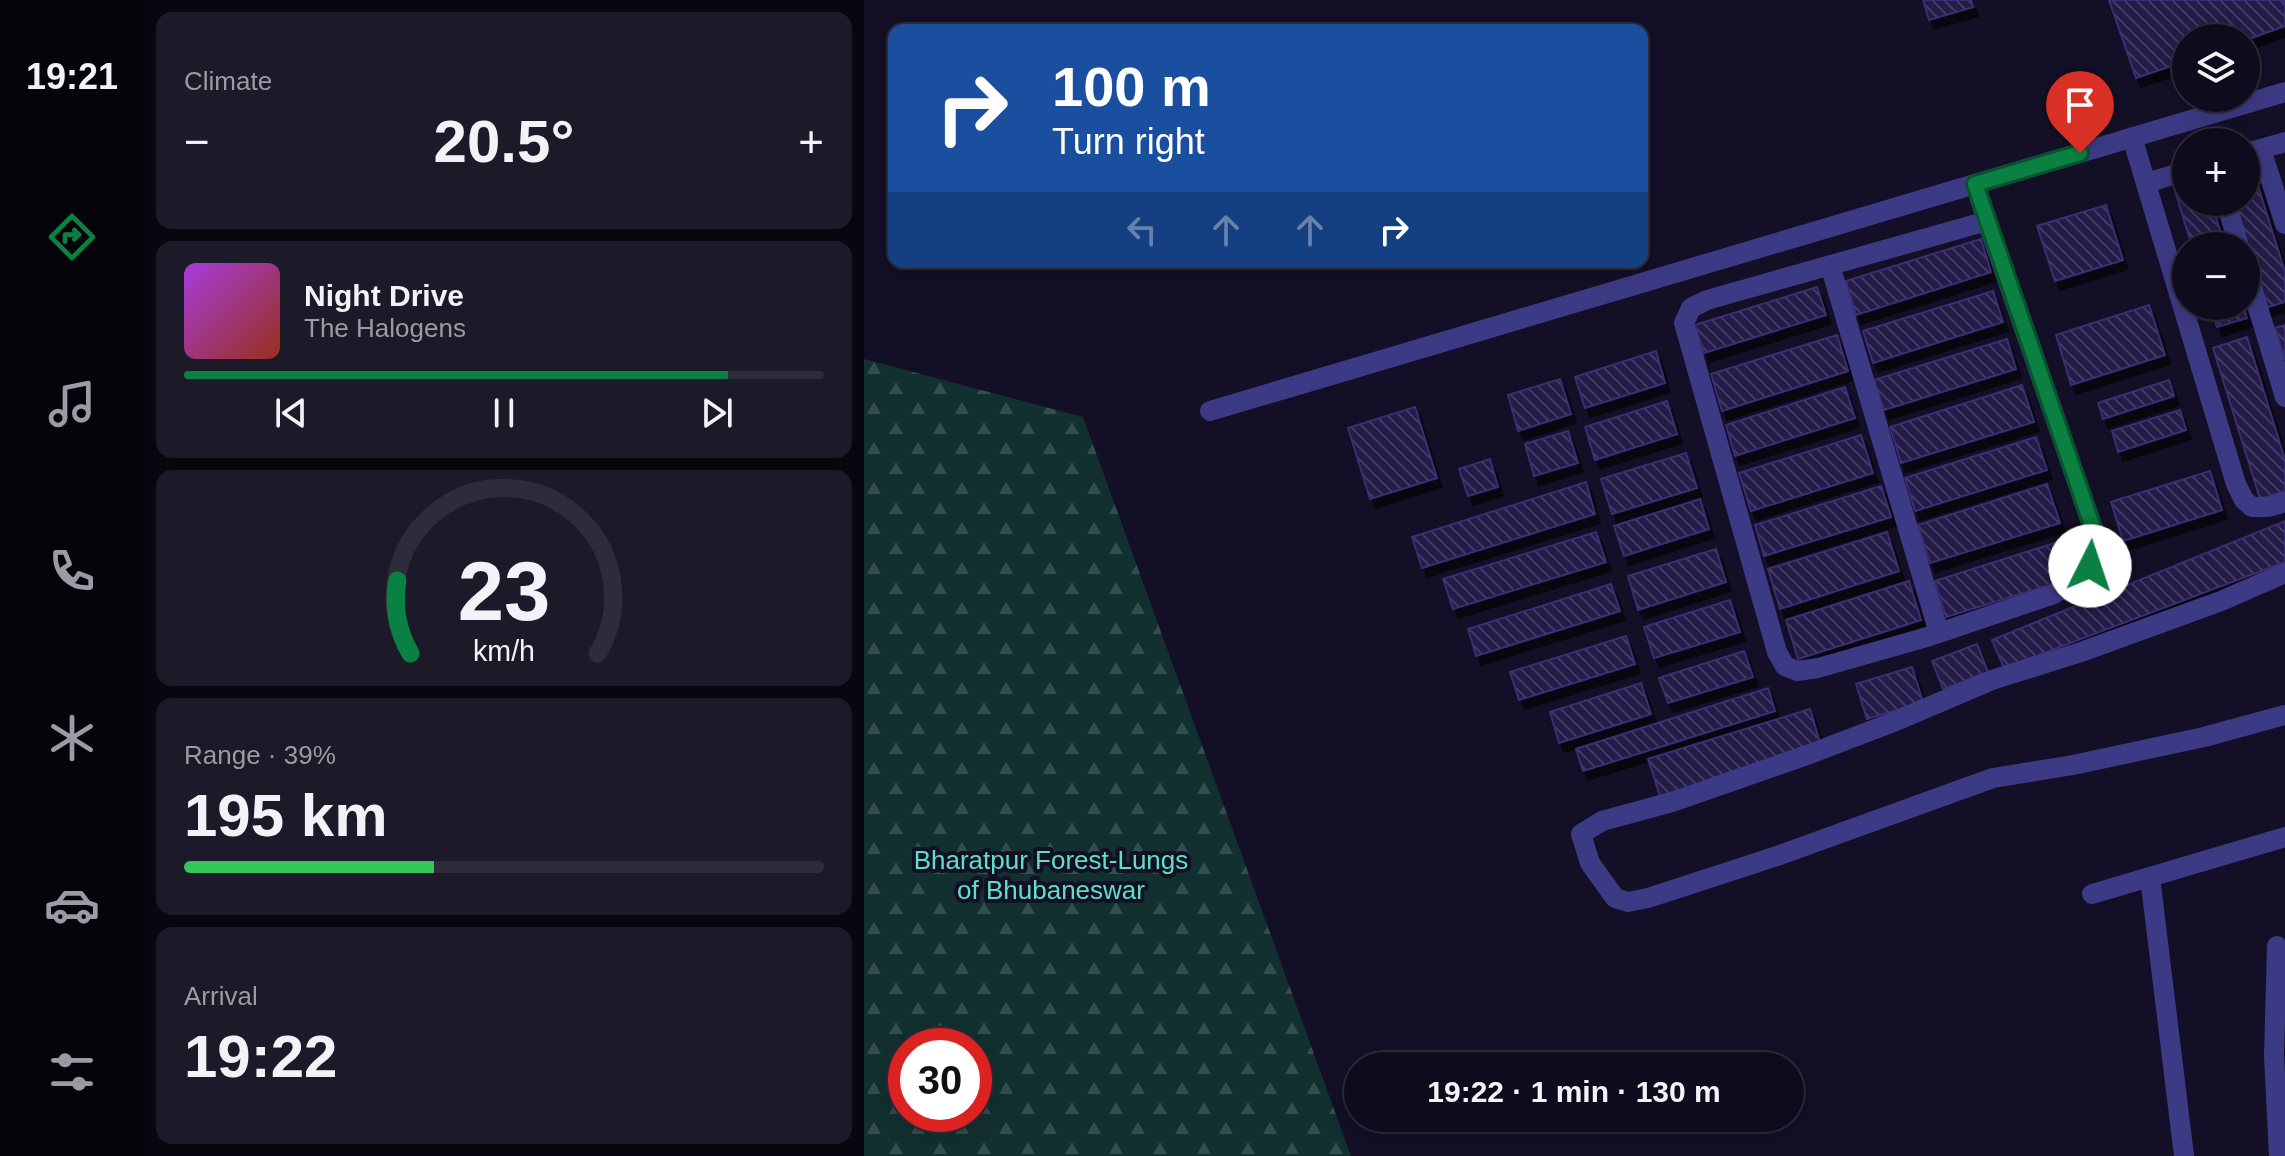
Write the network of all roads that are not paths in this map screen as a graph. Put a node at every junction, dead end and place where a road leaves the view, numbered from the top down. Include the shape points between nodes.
1 (2285, 92) edge
2 (2132, 137) junction
3 (2285, 142) edge
4 (2260, 149) edge
5 (2260, 165) edge
6 (2172, 175) edge
7 (2146, 183) junction
8 (1975, 184) junction
9 (1987, 221) junction
10 (2285, 224) edge
11 (1830, 265) junction
12 (2260, 314) edge
13 (2285, 397) edge
14 (1210, 411) dead end
15 (2285, 502) edge
16 (2285, 573) edge
17 (1939, 633) junction
18 (2285, 715) edge
19 (2285, 837) edge
20 (2150, 877) junction
21 (2092, 894) dead end
22 (2277, 946) dead end
23 (2280, 1055) edge
24 (2184, 1156) edge
25 (2279, 1156) edge

1 - 2 street
2 - 7 street
2 - 8 street
3 - 4 street
5 - 10 street
6 - 7 street
7 - 15 street via 2236,484 2252,507
8 - 9 street
8 - 14 street
9 - 11 street
9 - 17 street via 2096,547 2090,566 2054,594
11 - 17 street
11 - 17 street via 1707,300 1691,308 1684,323 1777,652 1785,666 1797,671
12 - 13 street
16 - 18 street via 2179,617 1992,680 1807,755 1602,821 1581,834 1590,863 1615,898 1628,902 1774,857 1993,778 2204,737
19 - 20 street
20 - 21 street
20 - 24 street
22 - 23 street
23 - 25 street

